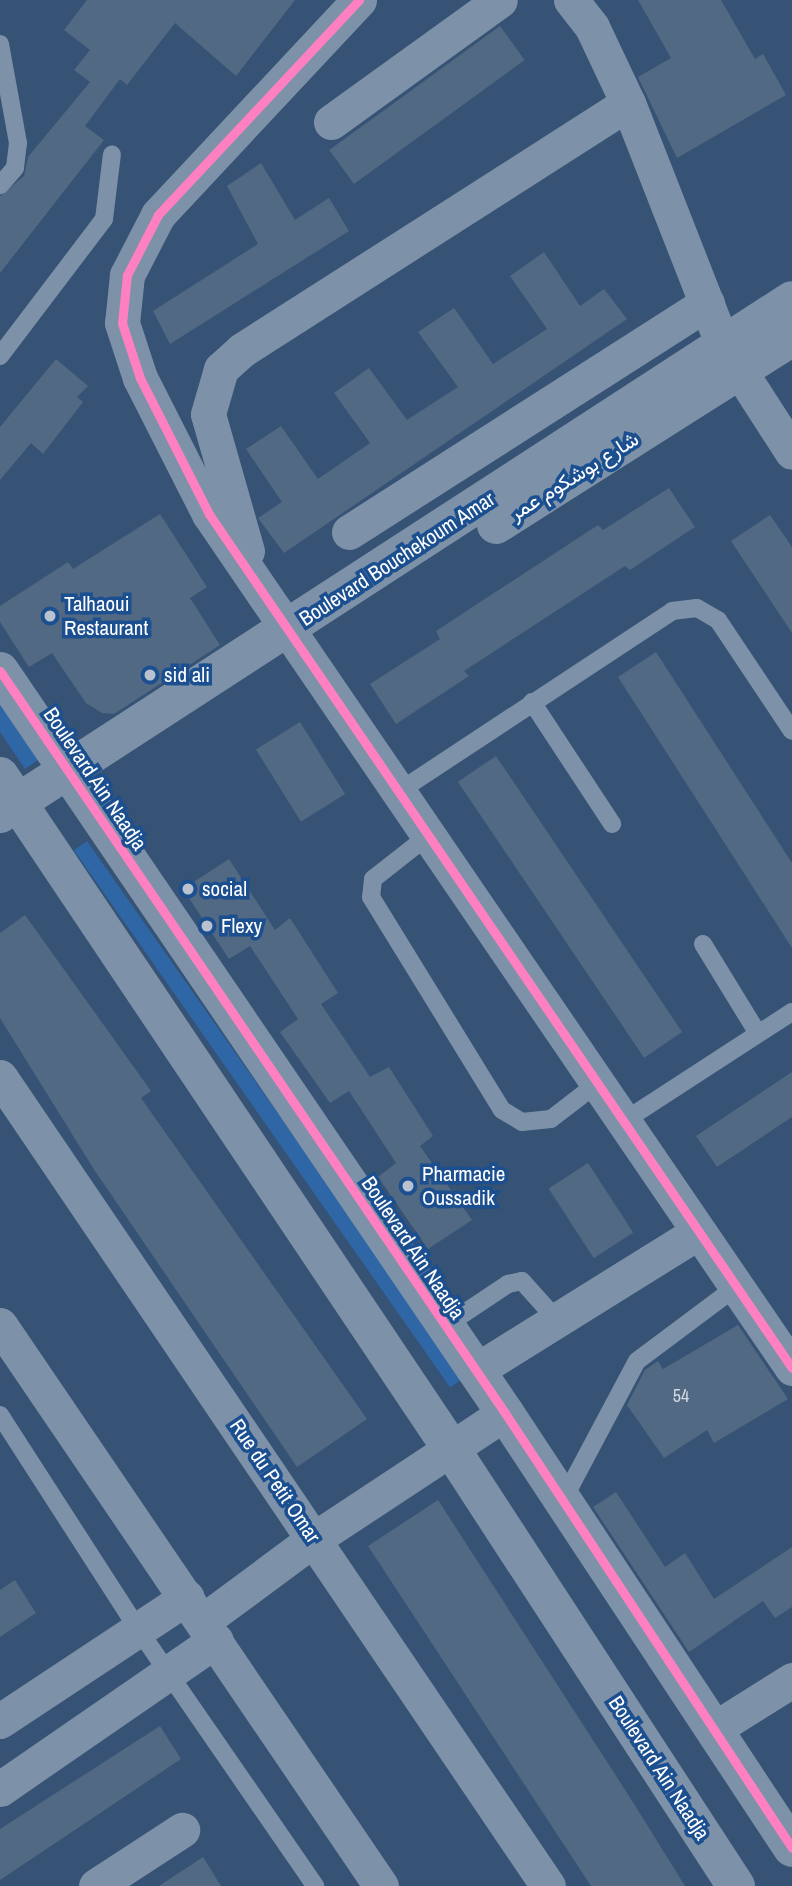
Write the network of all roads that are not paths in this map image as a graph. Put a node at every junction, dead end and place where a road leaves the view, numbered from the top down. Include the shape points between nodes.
1 (359, 0) edge
2 (500, 0) edge
3 (571, 0) edge
4 (0, 44) edge
5 (4, 83) edge
6 (628, 103) junction
7 (331, 122) dead end
8 (112, 154) dead end
9 (0, 186) edge
10 (792, 300) edge
11 (707, 303) junction
12 (792, 337) edge
13 (0, 356) edge
14 (731, 358) junction
15 (792, 452) edge
16 (349, 532) dead end
17 (258, 589) junction
18 (292, 640) junction
19 (0, 671) edge
20 (532, 702) junction
21 (792, 731) edge
22 (74, 778) junction
23 (398, 792) junction
24 (9, 810) edge
25 (612, 824) dead end
26 (429, 835) junction
27 (703, 944) dead end
28 (792, 1012) edge
29 (757, 1032) junction
30 (0, 1077) edge
31 (595, 1084) junction
32 (624, 1121) junction
33 (698, 1232) junction
34 (736, 1287) junction
35 (557, 1320) junction
36 (0, 1325) edge
37 (444, 1325) junction
38 (792, 1368) edge
39 (475, 1371) junction
40 (505, 1413) junction
41 (0, 1415) edge
42 (450, 1447) junction
43 (563, 1500) junction
44 (314, 1539) junction
45 (202, 1619) junction
46 (138, 1629) junction
47 (169, 1672) junction
48 (792, 1680) edge
49 (0, 1721) edge
50 (715, 1729) junction
51 (0, 1789) edge
52 (777, 1805) edge
53 (182, 1830) dead end
54 (792, 1848) edge
55 (96, 1886) edge
56 (315, 1886) edge
57 (381, 1886) edge
58 (548, 1886) edge
59 (736, 1886) edge

1 - 17 street via 158,215 127,275 122,323 140,377 209,514
2 - 7 street
3 - 6 street via 592,27
4 - 5 lane
5 - 9 lane via 18,143 15,168
6 - 11 street
6 - 17 street via 242,350 221,369 208,414
8 - 13 lane via 104,219
10 - 14 street
11 - 14 street
11 - 16 street
12 - 14 street, شارع بوشكوم عمر
14 - 15 street
14 - 18 street, شارع بوشكوم عمر
17 - 18 street
18 - 22 street, شارع بوشكوم عمر
18 - 23 street
19 - 22 street, Boulevard Ain Naadja
20 - 21 lane via 671,611 697,608 718,620
20 - 23 lane
20 - 25 lane
22 - 24 street, شارع بوشكوم عمر
22 - 37 street, Boulevard Ain Naadja
23 - 26 street
24 - 42 street, Boulevard Ain Naadja
26 - 31 street
26 - 31 lane via 373,879 371,897 502,1110 522,1122 551,1119
27 - 29 lane
28 - 29 lane
29 - 32 lane
30 - 44 street, Rue du Petit Omar
31 - 32 street
32 - 33 street
33 - 34 street
33 - 35 street
34 - 38 street
34 - 43 lane via 637,1361
35 - 37 lane via 522,1281 508,1284
35 - 39 street
36 - 45 street
37 - 39 street, Boulevard Ain Naadja
39 - 40 street, Boulevard Ain Naadja
40 - 42 street
40 - 43 street, Boulevard Ain Naadja
41 - 46 lane
42 - 44 street
42 - 59 street, Boulevard Ain Naadja
43 - 50 street, Boulevard Ain Naadja
44 - 45 street
44 - 58 street, Rue du Petit Omar
45 - 46 street
45 - 47 street
45 - 57 street
46 - 47 lane
46 - 49 street
47 - 51 street
47 - 56 lane
48 - 50 street
50 - 52 street, Boulevard Ain Naadja
52 - 54 street, Boulevard Ain Naadja
53 - 55 street

